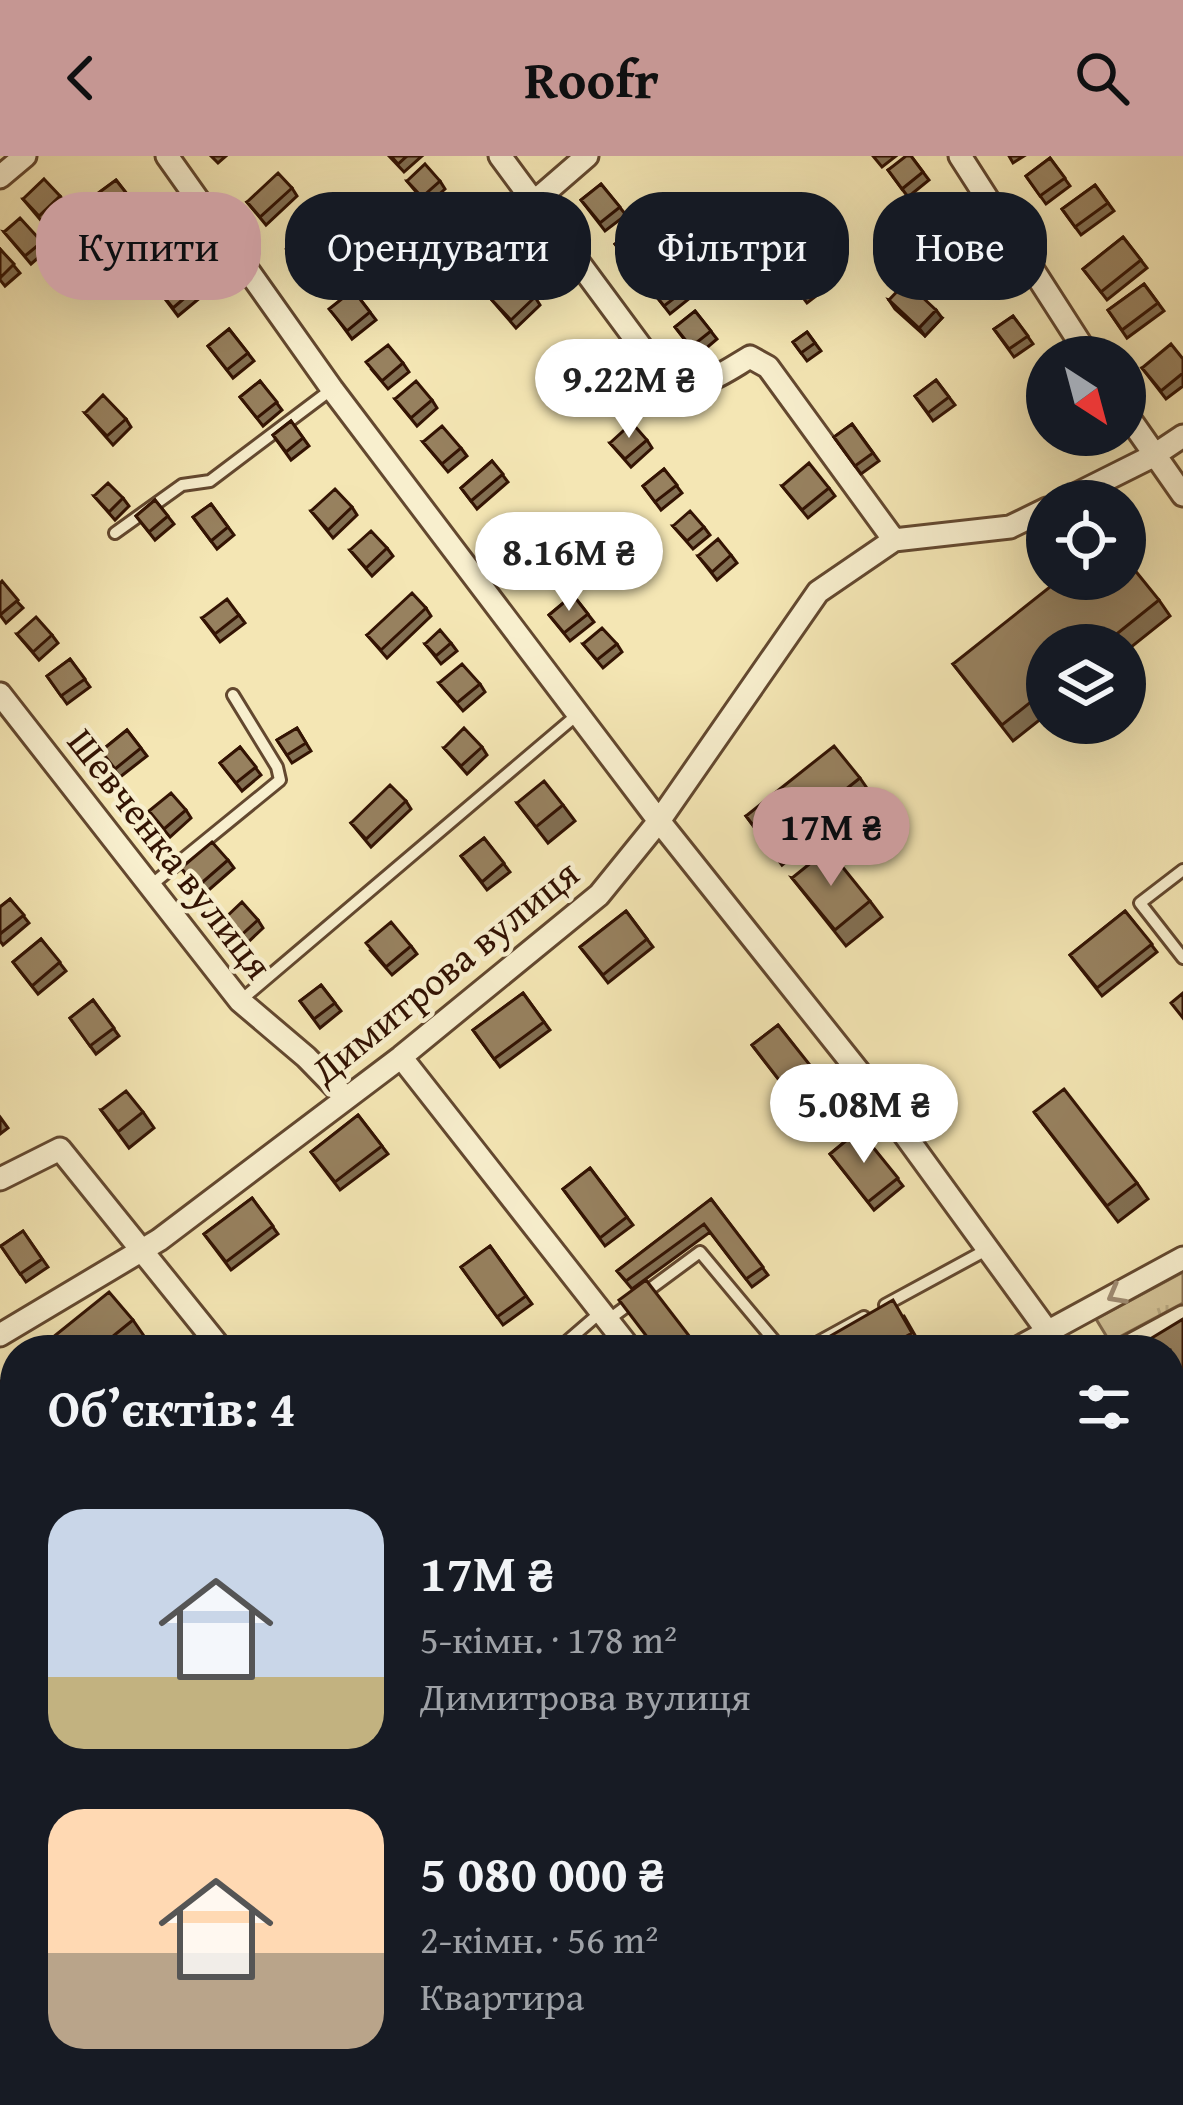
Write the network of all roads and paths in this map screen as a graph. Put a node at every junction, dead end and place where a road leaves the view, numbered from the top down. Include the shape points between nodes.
1 (25, 156) edge
2 (167, 156) edge
3 (500, 156) edge
4 (587, 156) edge
5 (960, 156) edge
6 (0, 177) edge
7 (527, 192) edge
8 (546, 192) edge
9 (591, 279) edge
10 (1076, 336) edge
11 (332, 389) junction
12 (1183, 436) edge
13 (1146, 445) edge
14 (1153, 456) junction
15 (1105, 480) edge
16 (1183, 496) edge
17 (1026, 519) edge
18 (115, 533) dead end
19 (895, 541) junction
20 (0, 694) edge
21 (232, 694) dead end
22 (580, 712) junction
23 (659, 821) junction
24 (1183, 870) edge
25 (150, 887) junction
26 (1183, 958) edge
27 (239, 1001) junction
28 (401, 1057) junction
29 (346, 1098) junction
30 (0, 1179) edge
31 (988, 1249) junction
32 (139, 1251) junction
33 (1183, 1258) edge
34 (604, 1316) junction
35 (1183, 1317) edge
36 (1048, 1332) junction
37 (0, 1334) edge
38 (209, 1335) edge
39 (577, 1335) edge
40 (619, 1335) edge
41 (769, 1335) edge
42 (831, 1335) edge
43 (1042, 1335) edge
44 (1150, 1335) edge

1 - 6 street
2 - 11 street
3 - 7 street
4 - 8 street
5 - 10 street
9 - 19 street via 667,382 711,381 750,357 768,367
11 - 18 lane via 210,481 182,484
11 - 22 street
12 - 14 street
13 - 14 street
14 - 15 street
14 - 16 street
17 - 19 street, Димитрова вулиця
19 - 23 street, Димитрова вулиця via 818,592
20 - 25 street, Шевченка вулиця
21 - 25 lane via 280,780
22 - 23 street
22 - 27 lane
23 - 28 street, Димитрова вулиця via 598,895
23 - 31 street
24 - 26 lane via 1140,903
25 - 27 street, Шевченка вулиця
27 - 29 street, Шевченка вулиця
28 - 29 street, Димитрова вулиця
28 - 34 street
29 - 32 street, Димитрова вулиця
30 - 32 street via 60,1149
31 - 36 street
31 - 42 lane
32 - 37 street, Димитрова вулиця
32 - 38 street
33 -> 36 street
34 - 39 lane
34 - 40 street
34 - 41 lane via 700,1252
35 - 44 street
36 - 43 street

